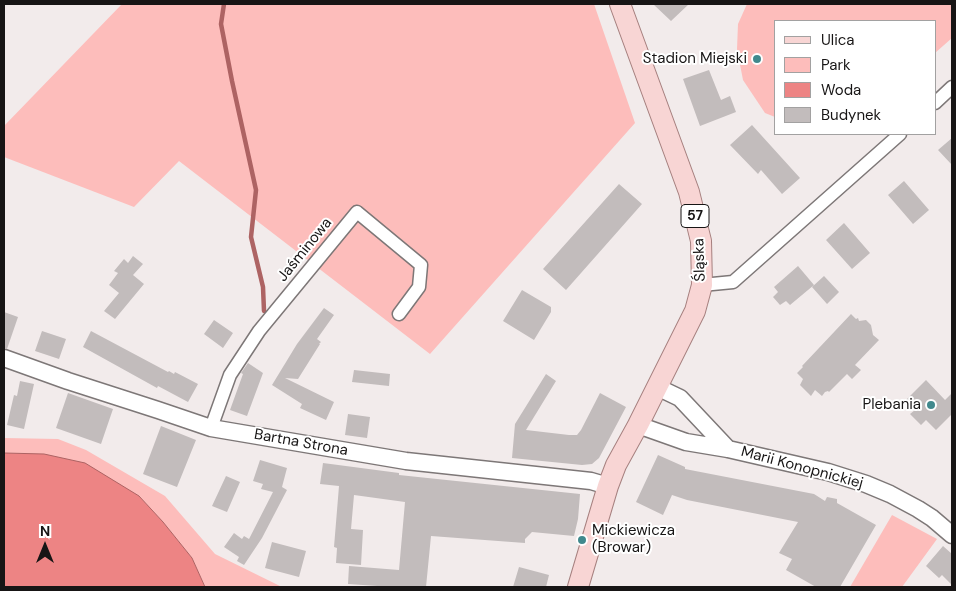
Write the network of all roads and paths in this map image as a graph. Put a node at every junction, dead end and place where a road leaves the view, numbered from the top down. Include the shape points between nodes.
1 (620, 4) edge
2 (952, 87) edge
3 (936, 102) edge
4 (899, 135) edge
5 (702, 285) junction
6 (399, 314) dead end
7 (4, 358) edge
8 (657, 387) junction
9 (638, 425) junction
10 (211, 428) junction
11 (728, 449) junction
12 (608, 486) junction
13 (952, 535) edge
14 (578, 587) edge

1 - 5 main road, Śląska / 57 via 689,192 701,241
2 - 3 street
4 - 5 street via 733,282
5 - 8 main road, Śląska / 57 via 695,311
6 - 10 street, Jaśminowa via 419,287 420,265 357,212 259,331 230,375
7 - 10 street, Bartna Strona
8 - 9 main road, Śląska / 57
8 - 11 street, Marii Konopnickiej via 680,398
9 - 11 street, Marii Konopnickiej via 686,442
9 - 12 main road, 57
10 - 12 street, Bartna Strona via 406,461 591,481
11 - 13 street, Marii Konopnickiej via 866,484 918,509
12 - 14 main road, 57

